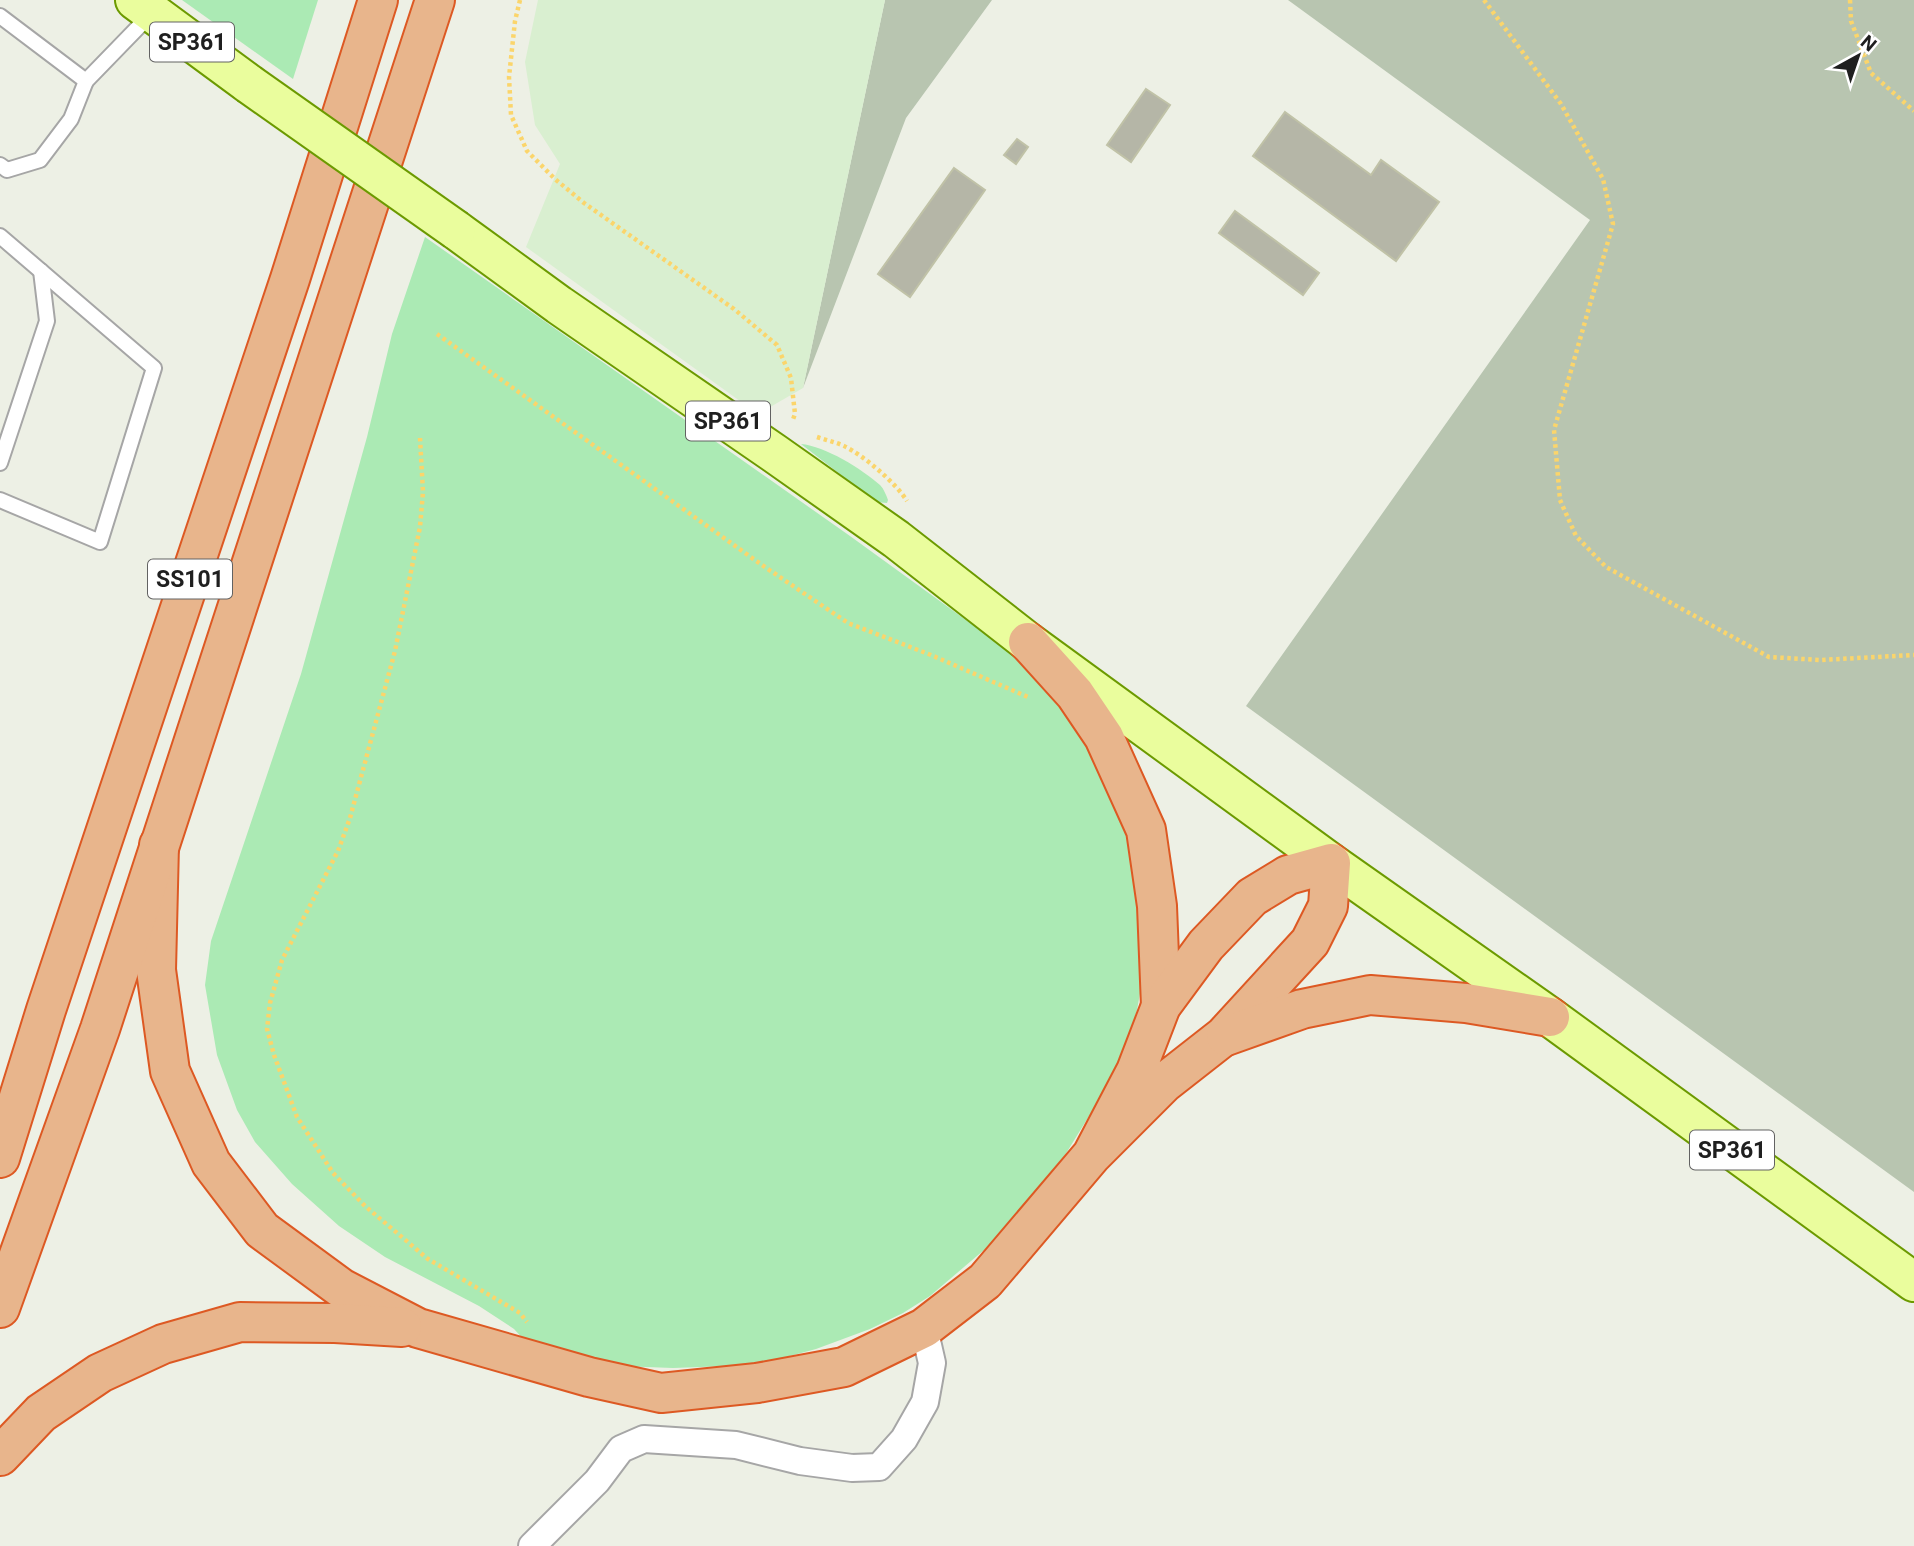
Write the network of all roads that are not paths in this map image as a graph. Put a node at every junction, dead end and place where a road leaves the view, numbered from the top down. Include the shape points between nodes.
1 (378, 0) edge
2 (435, 0) edge
3 (144, 6) edge
4 (0, 16) edge
5 (86, 81) junction
6 (0, 165) edge
7 (0, 236) edge
8 (41, 271) junction
9 (0, 463) edge
10 (0, 500) edge
11 (1028, 642) junction
12 (159, 845) junction
13 (1331, 863) junction
14 (1161, 1006) junction
15 (1550, 1017) junction
16 (1224, 1036) junction
17 (1092, 1155) junction
18 (0, 1158) edge
19 (1914, 1282) edge
20 (0, 1308) edge
21 (418, 1328) junction
22 (924, 1328) junction
23 (0, 1456) edge
24 (531, 1546) edge

1 - 18 highway, SS101
2 - 12 highway, SS101
3 - 5 lane
3 - 11 main road, SP361, bridge via 559,305 782,440 896,539
4 - 5 lane
5 - 6 lane via 71,119 40,160 7,170
7 - 8 lane
8 - 9 lane via 47,321
8 - 10 lane via 154,368 100,542
11 - 13 main road, SP361
11 - 14 highway via 1075,694 1104,737 1146,830 1157,906
12 - 20 highway, SS101 via 100,1029
12 - 21 highway via 156,970 170,1071 211,1163 262,1230 341,1288
13 - 14 highway via 1288,875 1252,897 1206,945
13 - 15 main road, SP361
13 - 16 highway via 1328,906 1310,942
14 - 17 highway via 1136,1071
15 - 16 highway via 1466,1003 1370,995 1302,1009
15 - 19 main road, SP361
16 - 17 highway via 1164,1083
17 - 22 highway via 985,1281
21 - 22 highway via 661,1393 757,1383 844,1367
21 - 23 highway via 240,1322 163,1345 90,1379 41,1413
22 - 24 street via 932,1363 925,1402 904,1439 879,1468 800,1461 736,1445 644,1439 621,1448 597,1481

